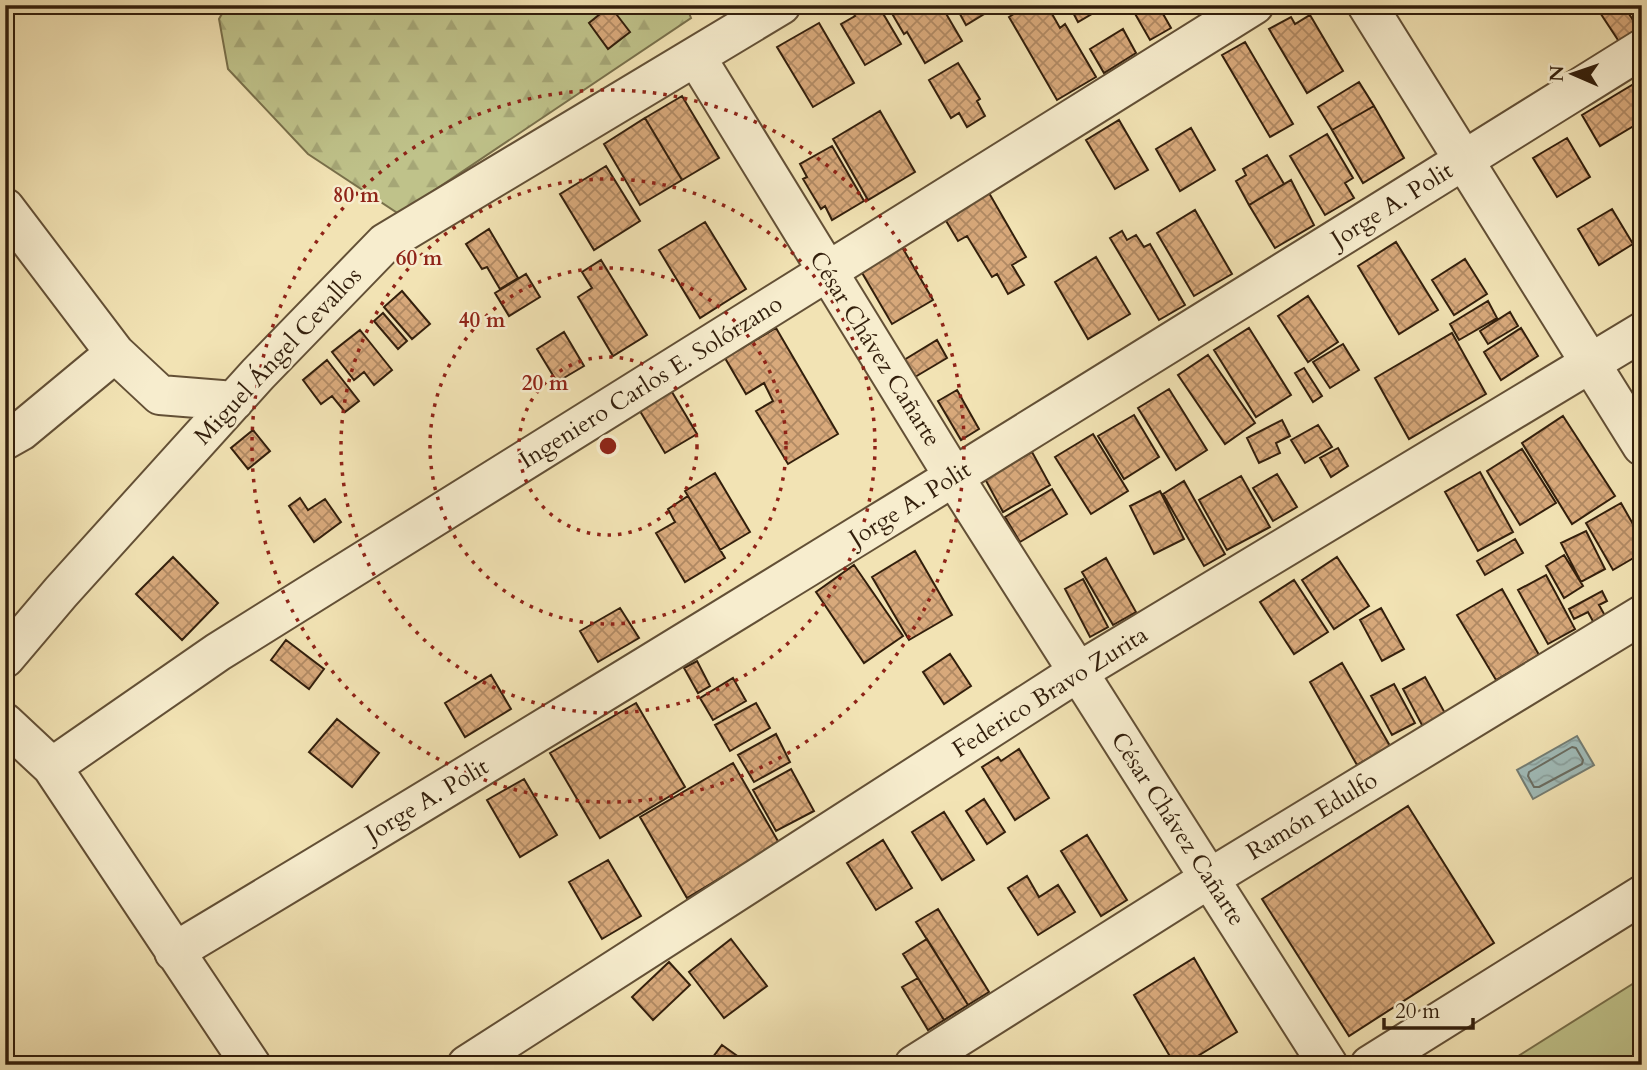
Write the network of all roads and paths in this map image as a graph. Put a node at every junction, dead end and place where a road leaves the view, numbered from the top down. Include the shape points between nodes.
1 (780, 5) edge
2 (1254, 5) edge
3 (1367, 5) edge
4 (1642, 49) edge
5 (696, 57) junction
6 (1464, 160) junction
7 (5, 208) edge
8 (827, 272) junction
9 (1642, 332) edge
10 (115, 353) junction
11 (1590, 364) junction
12 (234, 401) junction
13 (5, 440) edge
14 (1642, 446) edge
15 (954, 477) junction
16 (1642, 615) edge
17 (5, 659) edge
18 (1078, 672) junction
19 (5, 723) edge
20 (52, 767) junction
21 (1210, 878) junction
22 (1642, 895) edge
23 (174, 952) junction
24 (251, 1065) edge
25 (467, 1065) edge
26 (914, 1065) edge
27 (1328, 1065) edge
28 (1370, 1065) edge

1 - 5 street, Miguel Ángel Cevallos
2 - 8 street, Ingeniero Carlos E. Solórzano
3 - 6 street
4 - 6 street, Jorge A. Polit
5 - 8 street, César Chávez Cañarte
5 - 12 street, Miguel Ángel Cevallos via 385,243
6 - 11 street
6 - 15 street, Jorge A. Polit
7 - 10 street
8 - 15 street, César Chávez Cañarte
8 - 20 street, Ingeniero Carlos E. Solórzano via 218,652
9 - 11 street, Federico Bravo Zurita
10 - 12 street via 160,395
10 - 13 street
11 - 14 street
11 - 18 street, Federico Bravo Zurita
12 - 17 street, Miguel Ángel Cevallos
15 - 18 street, César Chávez Cañarte
15 - 23 street, Jorge A. Polit
16 - 21 street, Ramón Edulfo
18 - 21 street, César Chávez Cañarte
18 - 25 street, Federico Bravo Zurita
19 - 20 street
20 - 23 street
21 - 26 street, Ramón Edulfo
21 - 27 street, César Chávez Cañarte
22 - 28 street
23 - 24 street

